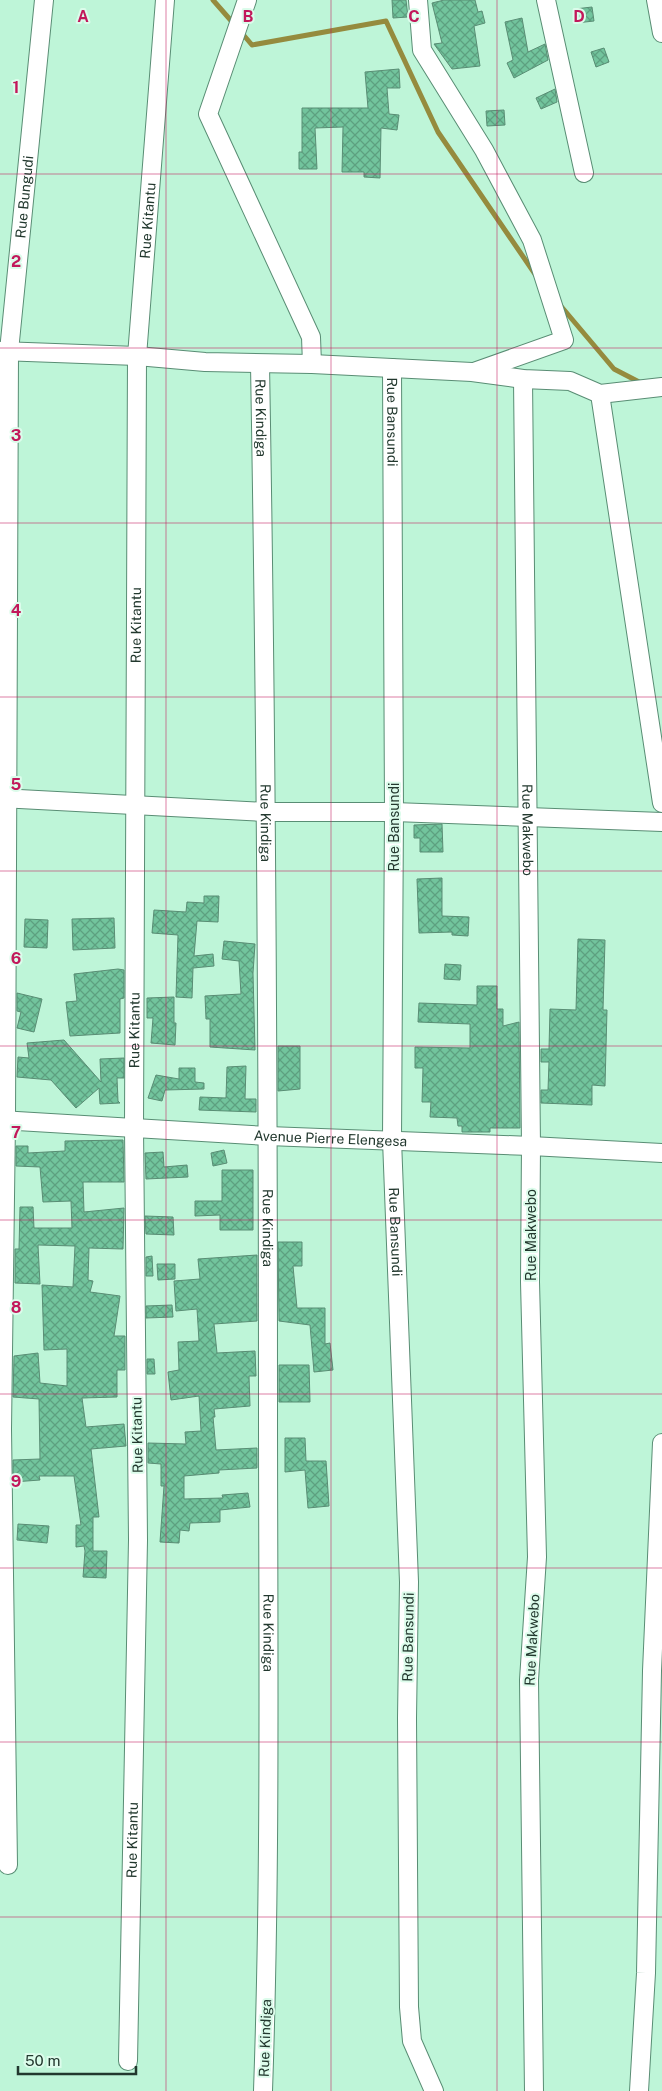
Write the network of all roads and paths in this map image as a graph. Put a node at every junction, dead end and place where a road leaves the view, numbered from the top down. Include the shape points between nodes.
1 (44, 0) edge
2 (165, 0) edge
3 (247, 0) edge
4 (418, 0) edge
5 (546, 0) edge
6 (656, 0) edge
7 (662, 33) edge
8 (584, 173) dead end
9 (5, 351) edge
10 (137, 356) junction
11 (260, 364) junction
12 (312, 364) junction
13 (392, 368) junction
14 (472, 372) junction
15 (523, 379) junction
16 (662, 387) edge
17 (600, 394) junction
18 (4, 799) edge
19 (662, 803) edge
20 (135, 806) junction
21 (266, 812) junction
22 (394, 812) junction
23 (529, 818) junction
24 (662, 822) edge
25 (3, 1120) edge
26 (134, 1128) junction
27 (268, 1136) junction
28 (392, 1140) junction
29 (531, 1146) junction
30 (662, 1153) edge
31 (662, 1443) edge
32 (8, 1865) dead end
33 (128, 2061) dead end
34 (264, 2091) edge
35 (434, 2091) edge
36 (534, 2091) edge
37 (639, 2091) edge

1 - 9 street, Rue Bungudi
2 - 10 street, Rue Kitantu
3 - 12 street via 208,114 311,337
4 - 14 street via 422,50 484,150 532,240 564,340
5 - 8 street
6 - 7 street
9 - 10 street
9 - 18 street, Rue Bungudi
10 - 11 street
10 - 20 street, Rue Kitantu
11 - 12 street
11 - 21 street, Rue Kindiga
12 - 13 street
13 - 14 street
13 - 22 street, Rue Bansundi
14 - 15 street
15 - 17 street via 570,381
15 - 23 street, Rue Makwebo
16 - 17 street
17 - 19 street
18 - 20 street
18 - 25 street, Rue Bungudi
20 - 21 street
20 - 26 street, Rue Kitantu
21 - 22 street
21 - 27 street, Rue Kindiga
22 - 23 street
22 - 28 street, Rue Bansundi
23 - 24 street
23 - 29 street, Rue Makwebo
25 - 26 street, Avenue Pierre Elengesa
25 - 32 street, Rue Bungudi via 2,1430
26 - 27 street, Avenue Pierre Elengesa
26 - 33 street, Rue Kitantu via 138,1540
27 - 28 street, Avenue Pierre Elengesa
27 - 34 street, Rue Kindiga via 268,1943
28 - 29 street, Avenue Pierre Elengesa
28 - 35 street, Rue Bansundi via 409,1582 409,2007 412,2041
29 - 30 street, Avenue Pierre Elengesa
29 - 36 street, Rue Makwebo via 530,1282 537,1557 529,1680
31 - 37 street via 652,1671 646,1972

